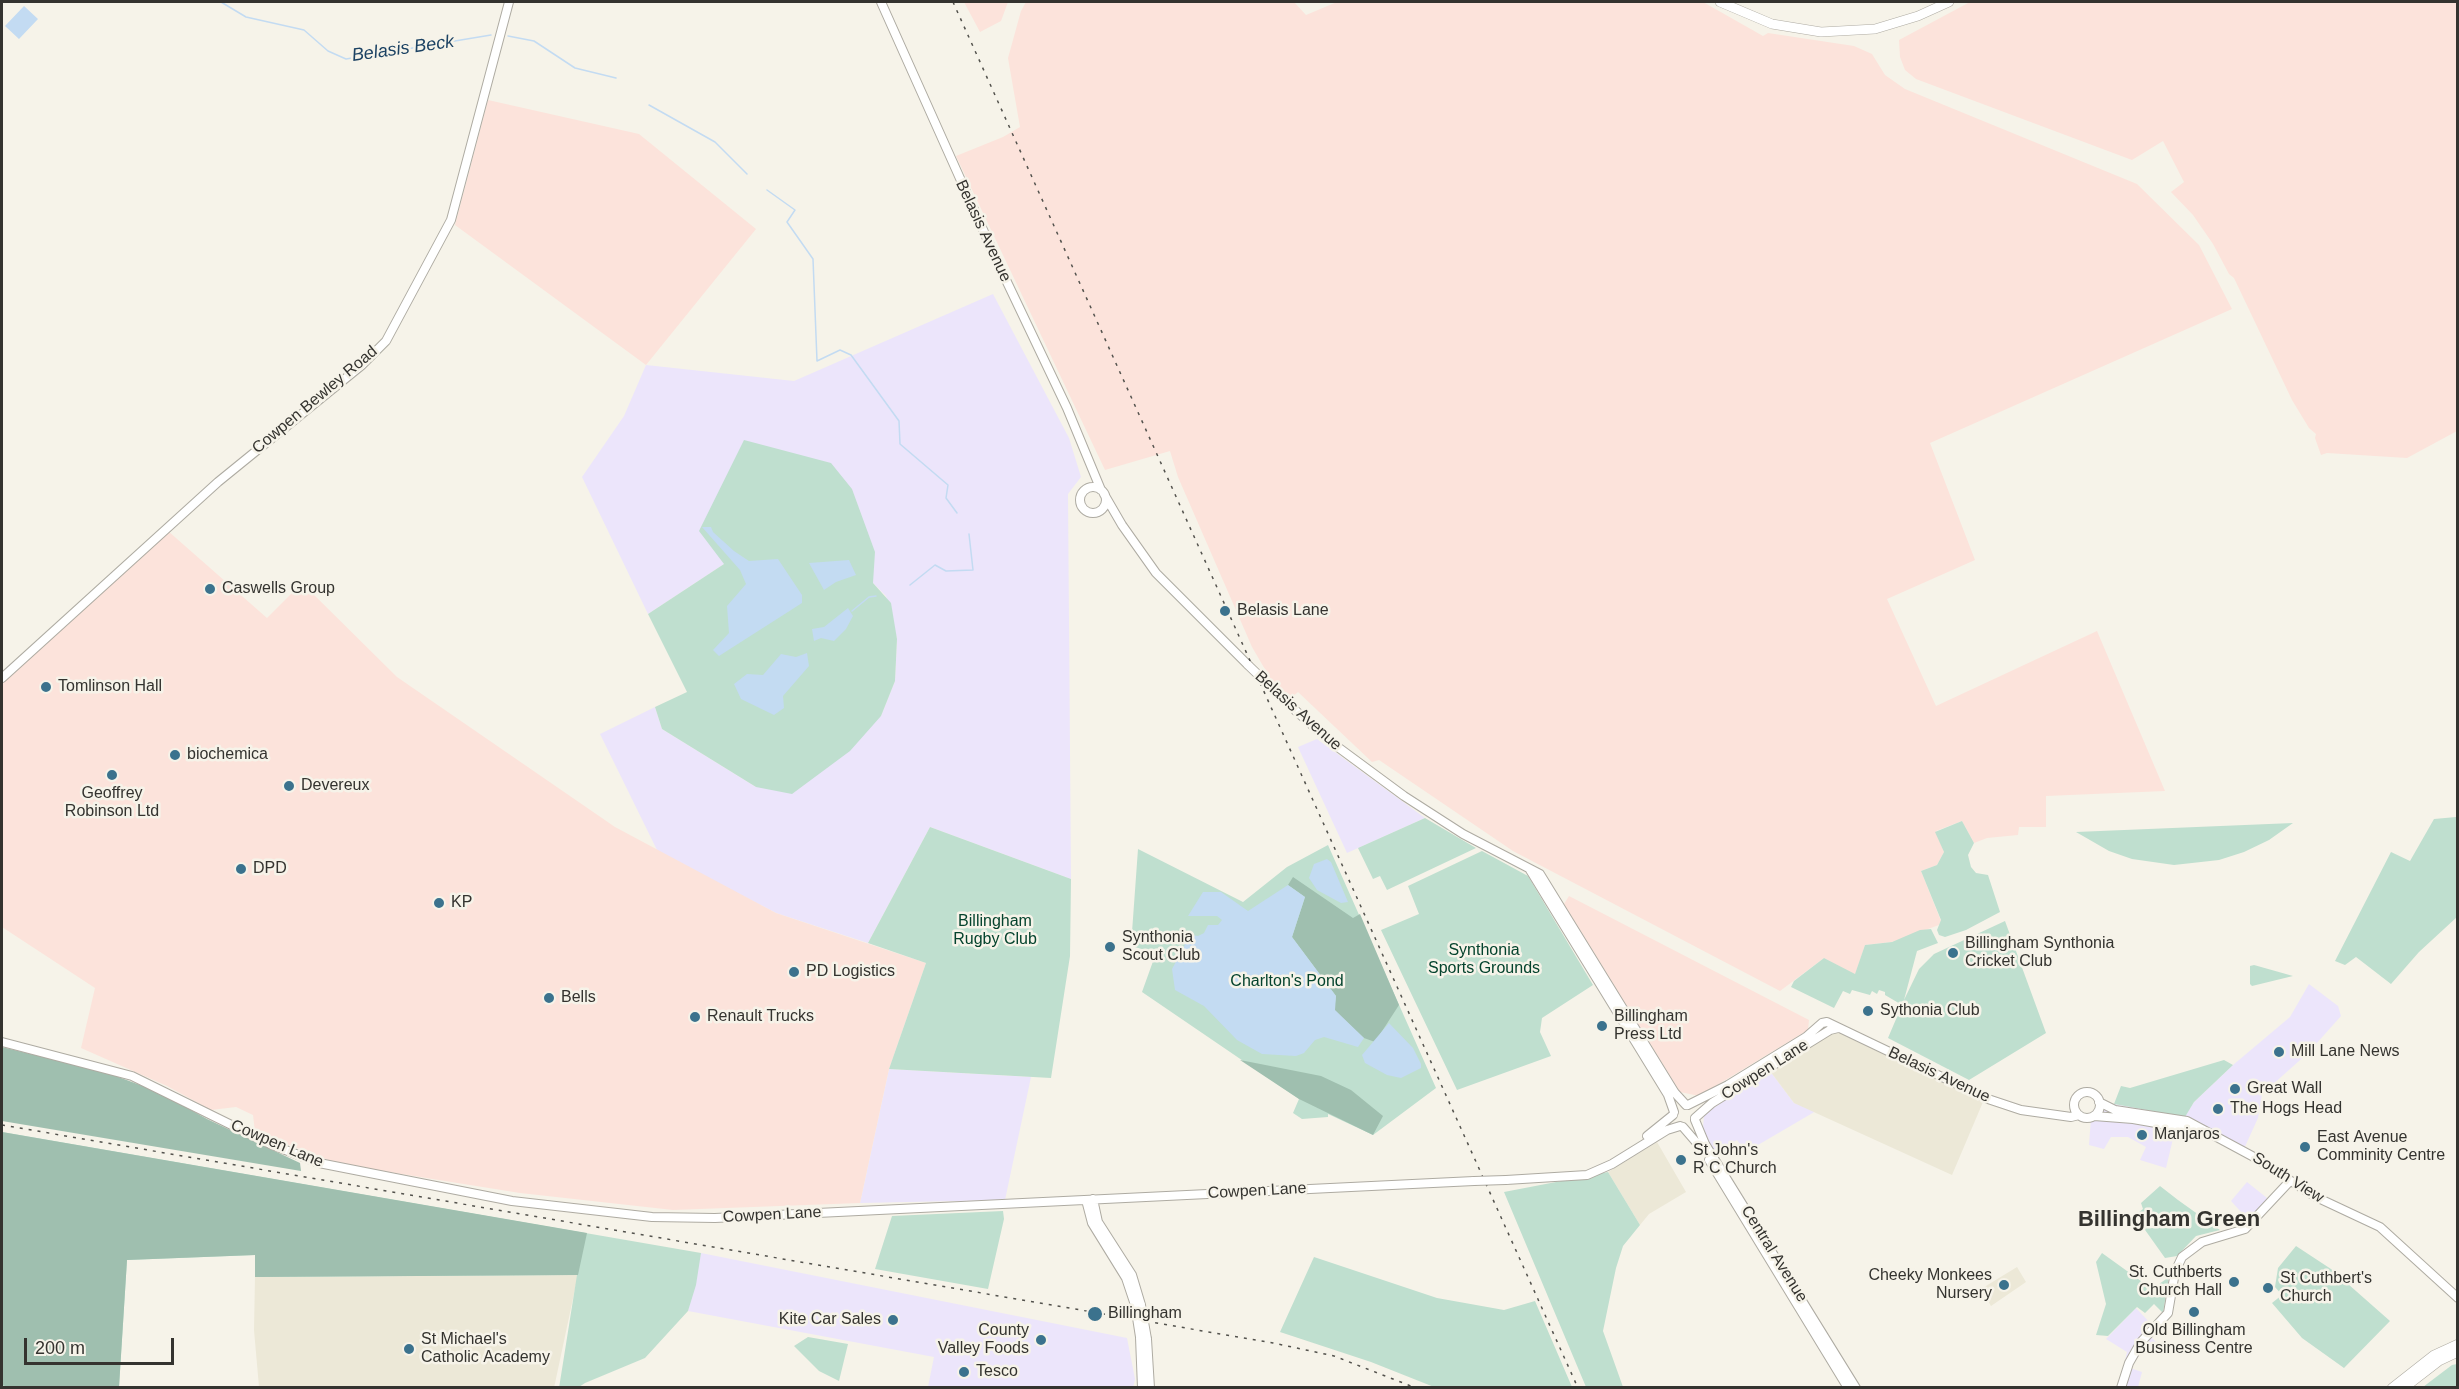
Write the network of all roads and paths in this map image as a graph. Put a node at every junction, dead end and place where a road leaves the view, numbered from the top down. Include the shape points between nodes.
1 (509, 2) edge
2 (881, 2) edge
3 (1720, 2) edge
4 (1949, 2) edge
5 (1089, 460) junction
6 (1085, 489) junction
7 (1103, 492) junction
8 (1099, 511) junction
9 (1122, 525) junction
10 (2, 678) edge
11 (1529, 868) junction
12 (1540, 874) joint
13 (1579, 944) junction
14 (1822, 1023) joint
15 (1838, 1028) junction
16 (2, 1042) edge
17 (2075, 1102) junction
18 (2099, 1102) junction
19 (1687, 1105) junction
20 (1673, 1113) junction
21 (2061, 1115) junction
22 (2079, 1115) junction
23 (2094, 1116) junction
24 (1695, 1119) junction
25 (1682, 1127) junction
26 (2202, 1131) junction
27 (1623, 1154) junction
28 (2289, 1181) junction
29 (1090, 1199) junction
30 (1768, 1251) junction
31 (2457, 1298) edge
32 (1807, 1314) junction
33 (1144, 1338) junction
34 (2457, 1344) edge
35 (2457, 1352) edge
36 (1142, 1388) edge
37 (1150, 1388) edge
38 (1848, 1388) edge
39 (1856, 1388) edge
40 (2121, 1388) edge
41 (2392, 1388) edge
42 (2404, 1388) edge

1 - 10 street, Cowpen Bewley Road via 451,220 386,340 362,365 218,482
2 - 5 street, Belasis Avenue
3 - 4 main road via 1772,24 1821,32 1875,29
5 - 6 street via 1091,479
5 - 7 street, Belasis Avenue
6 - 7 street via 1093,487
6 - 8 street via 1080,496 1082,507 1090,513
7 - 8 street via 1105,503
7 - 9 street, Belasis Avenue
8 - 9 street, Belasis Avenue
9 - 11 street, Belasis Avenue, bridge via 1173,593 1335,745 1463,834
11 - 12 street, Belasis Avenue
11 - 13 street, Central Avenue
12 - 13 street, Central Avenue
13 - 19 street, Central Avenue via 1675,1093
13 - 20 street, Central Avenue via 1668,1095
14 - 15 street, Belasis Avenue
14 - 19 street, Cowpen Lane via 1728,1085
15 - 21 street, Belasis Avenue via 1988,1099 2021,1110
15 - 24 street, Cowpen Lane via 1712,1103
16 - 29 street, Cowpen Lane via 132,1076 270,1144 320,1163 512,1201 652,1217 701,1218
17 - 18 street via 2088,1093
17 - 21 street
17 - 22 street
18 - 23 street
18 - 26 street via 2115,1110 2187,1121
19 - 20 street
19 - 24 street, Central Avenue via 1694,1111
20 - 25 street, Central Avenue
20 - 27 street, Cowpen Lane via 1661,1127
21 - 22 street, Belasis Avenue
22 - 23 street, Belasis Avenue
23 - 26 street, Belasis Avenue
24 - 25 street via 1690,1126
24 - 30 street, Central Avenue via 1705,1144
25 - 27 street, Cowpen Lane via 1667,1130
25 - 30 street, Central Avenue via 1700,1146
26 - 28 street, South View via 2252,1156
27 - 29 street, Cowpen Lane, bridge via 1570,1176
28 - 31 street, South View via 2385,1231
28 - 40 street via 2245,1228 2202,1242 2182,1257 2175,1272 2168,1313 2141,1342
29 - 33 street, bridge via 1098,1222 1132,1275
30 - 32 street, Central Avenue
32 - 38 street, Central Avenue
32 - 39 street, Central Avenue
33 - 36 street
33 - 37 street
34 - 41 main road via 2434,1355
35 - 42 main road

